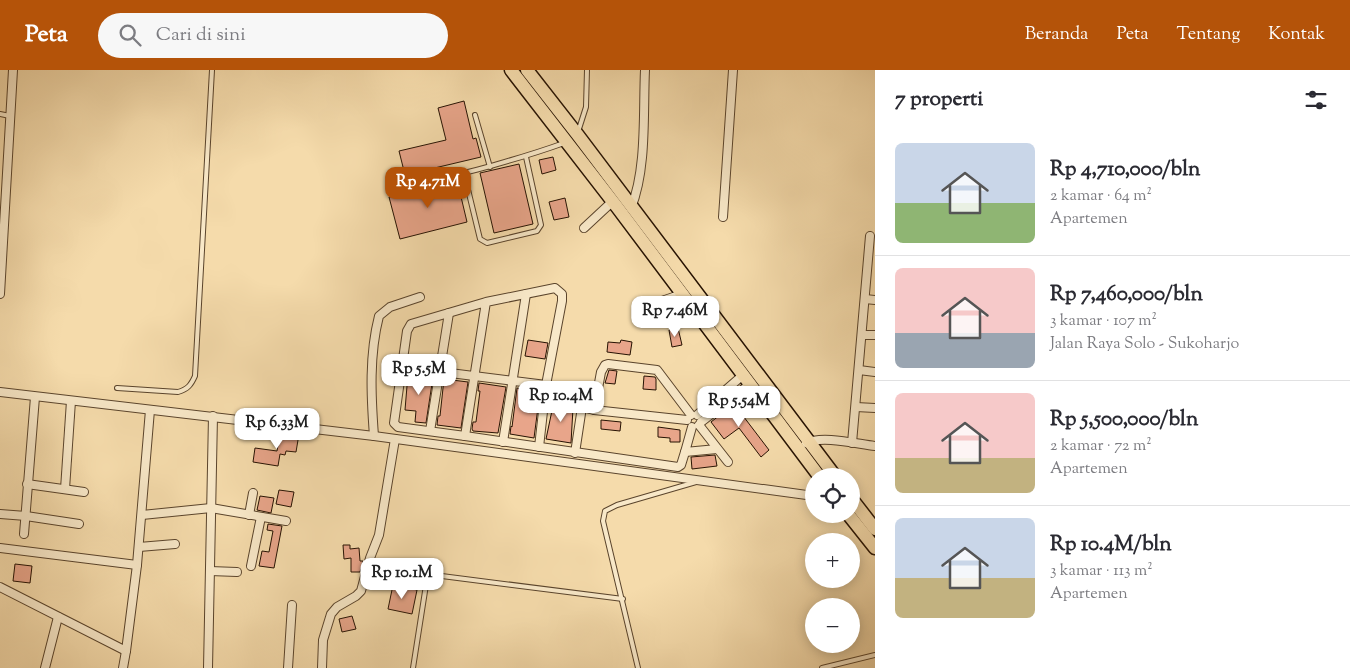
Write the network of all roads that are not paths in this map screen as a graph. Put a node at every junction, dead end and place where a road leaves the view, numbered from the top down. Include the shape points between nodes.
1 (13, 70) edge
2 (212, 70) edge
3 (511, 70) edge
4 (527, 70) edge
5 (587, 70) edge
6 (645, 70) edge
7 (733, 70) edge
8 (0, 114) edge
9 (475, 115) dead end
10 (10, 116) junction
11 (577, 134) junction
12 (566, 142) junction
13 (526, 157) junction
14 (4, 161) edge
15 (490, 167) junction
16 (464, 173) junction
17 (413, 186) dead end
18 (621, 203) junction
19 (2, 216) edge
20 (722, 217) dead end
21 (584, 228) dead end
22 (870, 236) dead end
23 (871, 260) edge
24 (0, 284) edge
25 (681, 293) junction
26 (0, 294) edge
27 (526, 294) junction
28 (420, 297) dead end
29 (865, 299) junction
30 (875, 300) edge
31 (486, 302) junction
32 (638, 307) dead end
33 (449, 312) junction
34 (862, 334) junction
35 (875, 335) edge
36 (402, 367) junction
37 (859, 370) junction
38 (439, 372) junction
39 (875, 372) edge
40 (475, 377) junction
41 (746, 380) junction
42 (511, 381) junction
43 (546, 385) junction
44 (117, 388) dead end
45 (0, 392) edge
46 (35, 396) junction
47 (71, 401) junction
48 (582, 407) junction
49 (856, 407) junction
50 (875, 408) edge
51 (150, 410) junction
52 (594, 410) junction
53 (213, 416) junction
54 (694, 421) junction
55 (430, 431) junction
56 (374, 436) junction
57 (465, 436) junction
58 (395, 439) junction
59 (810, 441) junction
60 (503, 442) junction
61 (852, 443) junction
62 (875, 446) edge
63 (538, 447) junction
64 (798, 447) junction
65 (717, 449) junction
66 (685, 452) junction
67 (575, 453) junction
68 (728, 462) dead end
69 (813, 468) edge
70 (830, 468) edge
71 (703, 480) junction
72 (27, 484) junction
73 (65, 489) junction
74 (84, 492) dead end
75 (253, 493) dead end
76 (805, 495) edge
77 (211, 508) junction
78 (860, 510) edge
79 (0, 514) edge
80 (142, 515) junction
81 (249, 515) junction
82 (26, 516) junction
83 (261, 517) junction
84 (286, 521) dead end
85 (855, 523) edge
86 (79, 524) dead end
87 (875, 529) edge
88 (24, 534) dead end
89 (175, 544) dead end
90 (138, 547) junction
91 (0, 548) edge
92 (875, 548) edge
93 (135, 564) junction
94 (251, 566) dead end
95 (210, 571) junction
96 (237, 572) dead end
97 (0, 587) edge
98 (623, 599) junction
99 (292, 605) dead end
100 (58, 617) junction
101 (126, 651) junction
102 (875, 655) edge
103 (45, 668) edge
104 (123, 668) edge
105 (208, 668) edge
106 (288, 668) edge
107 (322, 668) edge
108 (413, 668) edge
109 (638, 668) edge
110 (822, 668) edge

1 - 10 street
2 - 44 lane via 195,376 192,385 178,392
3 - 12 main road
4 - 11 main road
5 - 11 lane via 586,106
6 - 18 street via 636,197
7 - 20 street
8 - 10 lane
9 - 15 lane
10 - 14 street
11 - 12 main road
11 - 18 main road
12 - 13 lane
12 - 18 main road
13 - 15 lane
13 - 16 lane via 541,225 537,231 482,242
14 - 19 street
15 - 16 lane
16 - 17 lane
18 - 21 street
18 - 25 main road
18 - 59 main road
19 - 24 street
22 - 23 street
23 - 29 street
24 - 26 street
25 - 32 lane
25 - 41 main road
27 - 31 street
27 - 42 street
27 - 43 street via 555,288 562,294
28 - 56 street via 390,307 379,316 371,389
29 - 30 street
29 - 34 street
31 - 33 street
31 - 40 street
33 - 36 street via 409,326
33 - 38 street
34 - 35 street
34 - 37 street
36 - 38 street
36 - 55 street via 394,424
37 - 39 street
37 - 49 street
38 - 40 street
38 - 55 street
40 - 42 street
40 - 57 street
41 - 54 street
41 - 64 main road
42 - 43 street
42 - 60 street
43 - 48 street
43 - 63 street
45 - 46 street
46 - 47 street
46 - 72 street
47 - 51 street
47 - 73 street
48 - 52 street
48 - 67 street
49 - 50 street
49 - 61 street
51 - 53 street
51 - 80 street
52 - 54 street
52 - 54 street via 601,372 608,364 657,370
53 - 56 street
53 - 77 street
54 - 65 street
54 - 66 street
55 - 57 street
56 - 58 street
57 - 60 street
58 - 71 street
58 - 107 street via 379,535 361,591 331,614 323,640
59 - 61 street
59 - 64 street
59 - 70 main road
60 - 63 street
61 - 62 street
63 - 67 street
64 - 69 main road
65 - 66 street
65 - 68 street
66 - 67 street via 682,465 678,467
71 - 76 street
71 - 98 lane via 605,511 603,521
72 - 73 street
72 - 82 street
73 - 74 street
75 - 81 street
77 - 80 street
77 - 81 street
77 - 95 street
78 - 87 main road
79 - 82 street
80 - 90 street
81 - 83 street
82 - 86 street
82 - 88 street
83 - 84 street
83 - 94 street
85 - 92 main road
89 - 90 street
90 - 93 street
91 - 93 street
93 - 101 street
95 - 96 street
95 - 105 street
97 - 100 street
98 - 108 lane via 434,575 426,585
98 - 109 lane
99 - 106 street
100 - 101 street
100 - 103 street
101 - 104 street
102 - 110 lane

